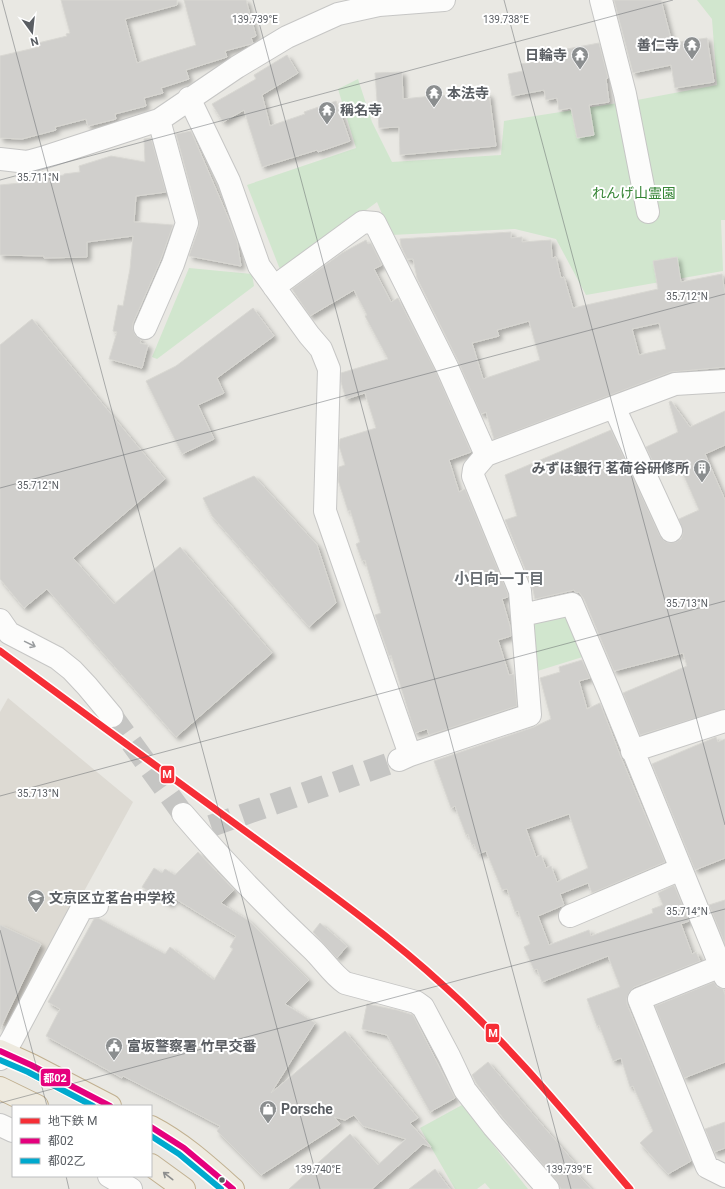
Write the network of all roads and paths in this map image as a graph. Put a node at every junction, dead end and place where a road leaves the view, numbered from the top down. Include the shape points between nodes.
1 (444, 0) edge
2 (601, 0) edge
3 (189, 98) junction
4 (159, 120) junction
5 (0, 159) edge
6 (648, 212) dead end
7 (274, 287) junction
8 (145, 328) dead end
9 (725, 381) edge
10 (614, 407) junction
11 (486, 455) junction
12 (671, 531) dead end
13 (522, 615) junction
14 (0, 620) edge
15 (112, 716) tunnel mouth
16 (725, 721) edge
17 (632, 750) junction
18 (196, 823) tunnel mouth
19 (681, 869) junction
20 (97, 906) dead end
21 (570, 916) dead end
22 (723, 972) edge
23 (1, 1054) edge
24 (0, 1088) edge
25 (35, 1105) edge
26 (108, 1105) edge
27 (0, 1125) edge
28 (152, 1128) edge
29 (12, 1131) edge
30 (152, 1166) edge
31 (725, 1176) edge
32 (111, 1177) edge
33 (131, 1189) edge
34 (184, 1189) edge
35 (233, 1189) edge
36 (548, 1189) edge

1 - 3 street via 379,6 338,14 287,37
2 - 6 street via 625,94
3 - 4 street
3 - 7 street via 229,181 259,266
4 - 5 street via 27,162
4 - 8 street via 187,223 173,264
7 - 11 street via 363,222 375,223 447,367
7 - 13 street via 321,349 329,369 325,511 405,758 530,715
9 - 10 street via 675,384
10 - 11 street
10 - 12 street
11 - 13 street via 474,469 473,476 520,591
13 - 17 street via 572,604
14 -> 15 street via 10,633 57,658 72,670
16 - 17 street
17 - 19 street
18 - 36 street via 266,905 340,979 345,983 416,1002 423,1007 464,1090
19 - 21 street
19 - 22 street
20 - 23 street via 82,908
22 - 31 street via 639,999 707,1167
23 - 26 highway via 31,1065
24 - 25 highway
27 - 29 street
28 - 35 highway via 188,1150
34 -> 30 highway
32 - 33 street

